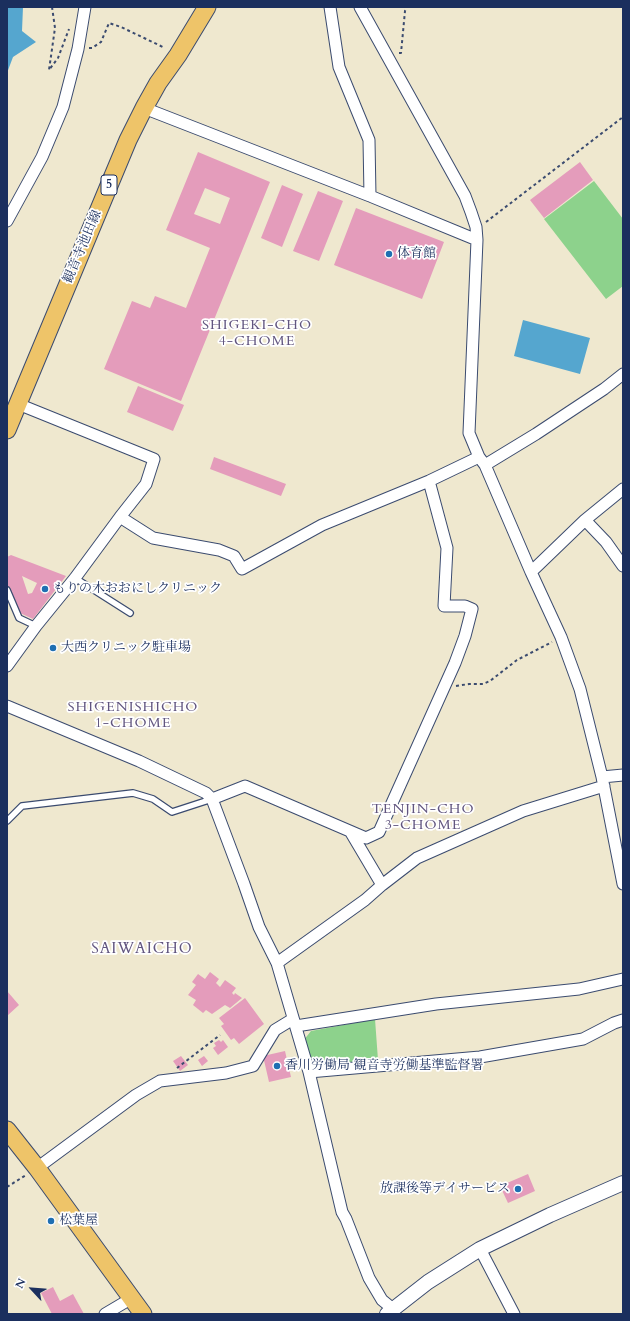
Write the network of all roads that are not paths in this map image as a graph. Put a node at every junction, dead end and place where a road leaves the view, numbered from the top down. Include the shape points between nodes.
1 (85, 7) edge
2 (207, 7) edge
3 (330, 7) edge
4 (360, 7) edge
5 (144, 108) junction
6 (370, 196) junction
7 (7, 221) edge
8 (477, 240) junction
9 (623, 374) edge
10 (18, 404) junction
11 (7, 430) edge
12 (482, 461) junction
13 (429, 481) junction
14 (623, 489) edge
15 (120, 517) junction
16 (585, 520) junction
17 (623, 566) edge
18 (531, 572) junction
19 (75, 578) junction
20 (7, 590) edge
21 (130, 613) dead end
22 (36, 626) junction
23 (7, 666) edge
24 (7, 706) edge
25 (623, 775) edge
26 (603, 782) junction
27 (212, 800) junction
28 (7, 821) edge
29 (350, 831) junction
30 (623, 884) edge
31 (382, 885) junction
32 (277, 963) junction
33 (623, 979) edge
34 (623, 1020) edge
35 (294, 1022) junction
36 (309, 1072) junction
37 (7, 1130) edge
38 (37, 1168) junction
39 (623, 1183) edge
40 (480, 1249) junction
41 (132, 1298) junction
42 (390, 1311) edge
43 (105, 1314) edge
44 (143, 1314) edge
45 (514, 1314) edge

1 - 7 street via 78,49 63,107 42,157
2 - 5 main road, 観音寺池田線 / 5
3 - 6 street via 339,67 369,140
4 - 8 street via 465,196 476,228
5 - 6 street
5 - 10 main road, 観音寺池田線 / 5 via 128,140
6 - 8 street
8 - 12 street via 469,433
9 - 12 street via 536,434
10 - 11 main road, 観音寺池田線 / 5
10 - 15 street via 154,459 146,484
12 - 13 street
12 - 18 street
13 - 15 street via 322,525 242,569 234,556 219,550 153,538
13 - 29 street via 447,548 444,606 465,606 472,610 465,636 379,832 366,838
14 - 16 street
15 - 19 street
16 - 17 street via 606,542
16 - 18 street
18 - 26 street via 561,637 580,689
19 - 21 lane
19 - 22 street
20 - 22 lane via 19,618
22 - 23 street
24 - 27 street via 139,761 206,793
25 - 26 street
26 - 30 street
26 - 31 street via 523,812 417,858
27 - 28 lane via 172,812 153,799 133,794 22,806
27 - 29 street via 245,786
27 - 32 street via 259,927
29 - 31 street
31 - 32 street
32 - 35 street
33 - 35 street via 579,989
34 - 36 street via 583,1039 487,1056
35 - 36 street
35 - 38 street via 275,1030 253,1066 226,1073 160,1080
36 - 42 street via 342,1212 370,1278
37 - 38 main road
38 - 41 main road
39 - 40 street
40 - 42 street via 428,1282
40 - 45 street
41 - 43 street
41 - 44 main road

